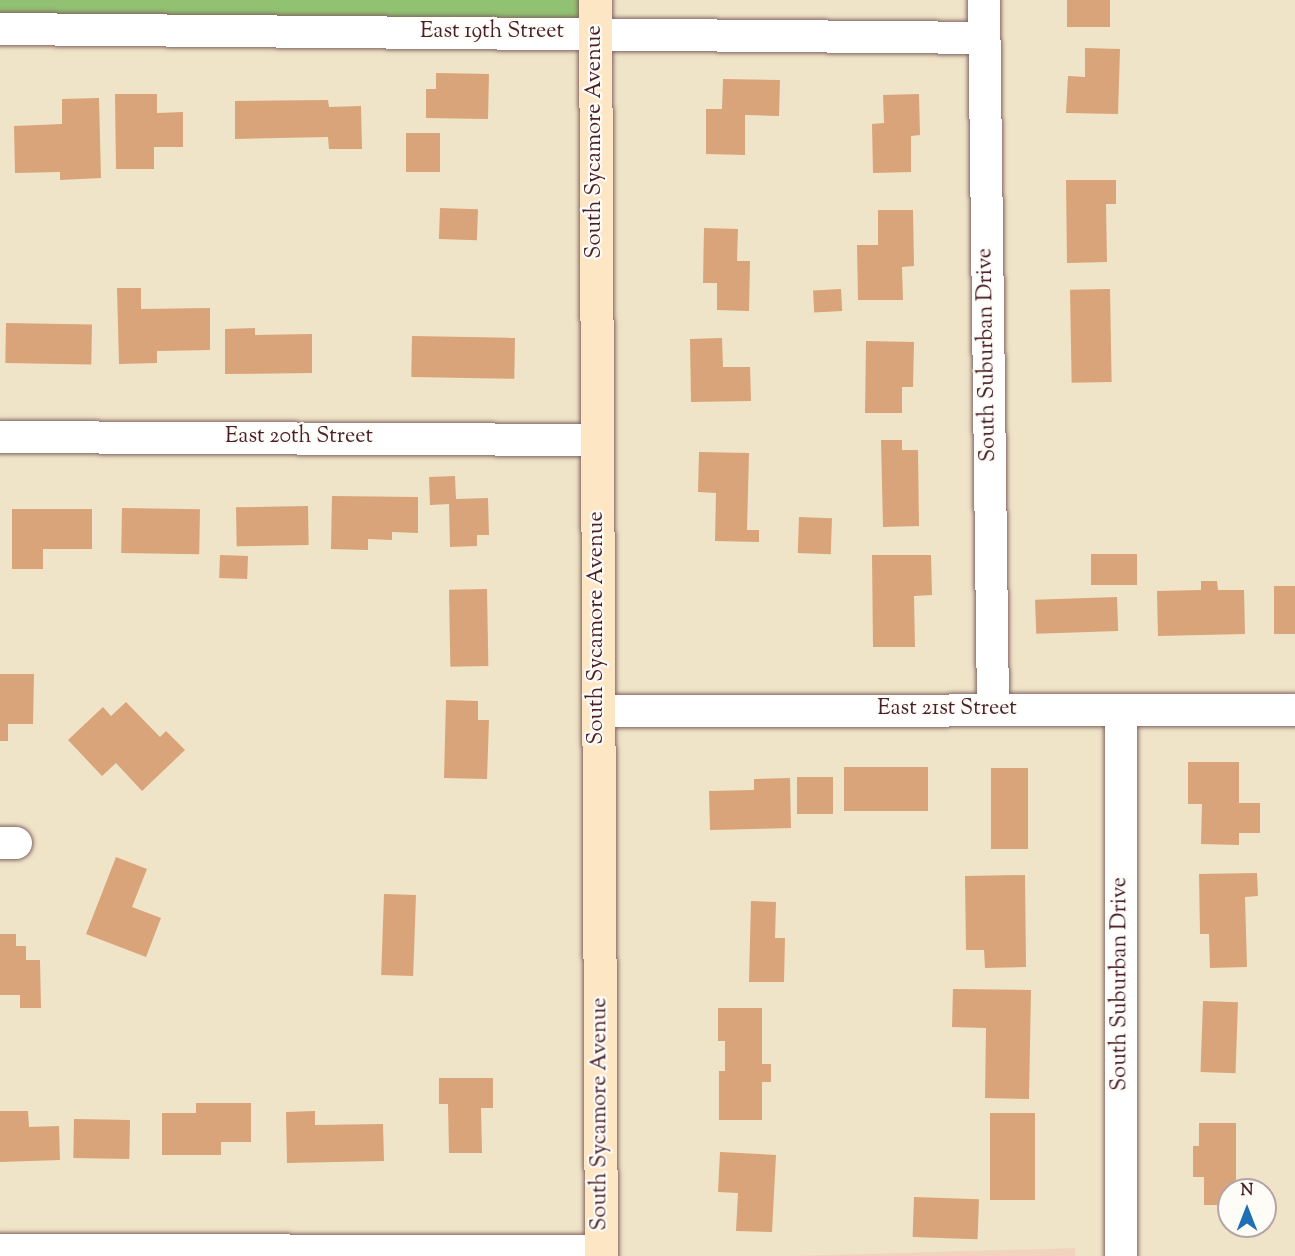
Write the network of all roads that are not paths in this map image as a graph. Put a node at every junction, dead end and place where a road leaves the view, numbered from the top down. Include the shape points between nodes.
1 (596, 0) edge
2 (984, 0) edge
3 (0, 29) edge
4 (596, 33) junction
5 (984, 38) junction
6 (0, 437) edge
7 (597, 440) junction
8 (993, 709) junction
9 (1295, 710) edge
10 (598, 711) junction
11 (1121, 711) junction
12 (0, 1250) edge
13 (601, 1253) edge
14 (151, 1254) edge
15 (1121, 1256) edge

1 - 4 main road, South Sycamore Avenue
2 - 5 street, South Suburban Drive
3 - 4 street, East 19th Street
4 - 5 street, East 19th Street
4 - 7 main road, South Sycamore Avenue
5 - 8 street, South Suburban Drive
6 - 7 street, East 20th Street
7 - 10 main road, South Sycamore Avenue
8 - 10 street, East 21st Street
8 - 11 street, East 21st Street
9 - 11 street, East 21st Street
10 - 13 main road, South Sycamore Avenue
11 - 15 street, South Suburban Drive
12 - 14 street
13 - 14 street

